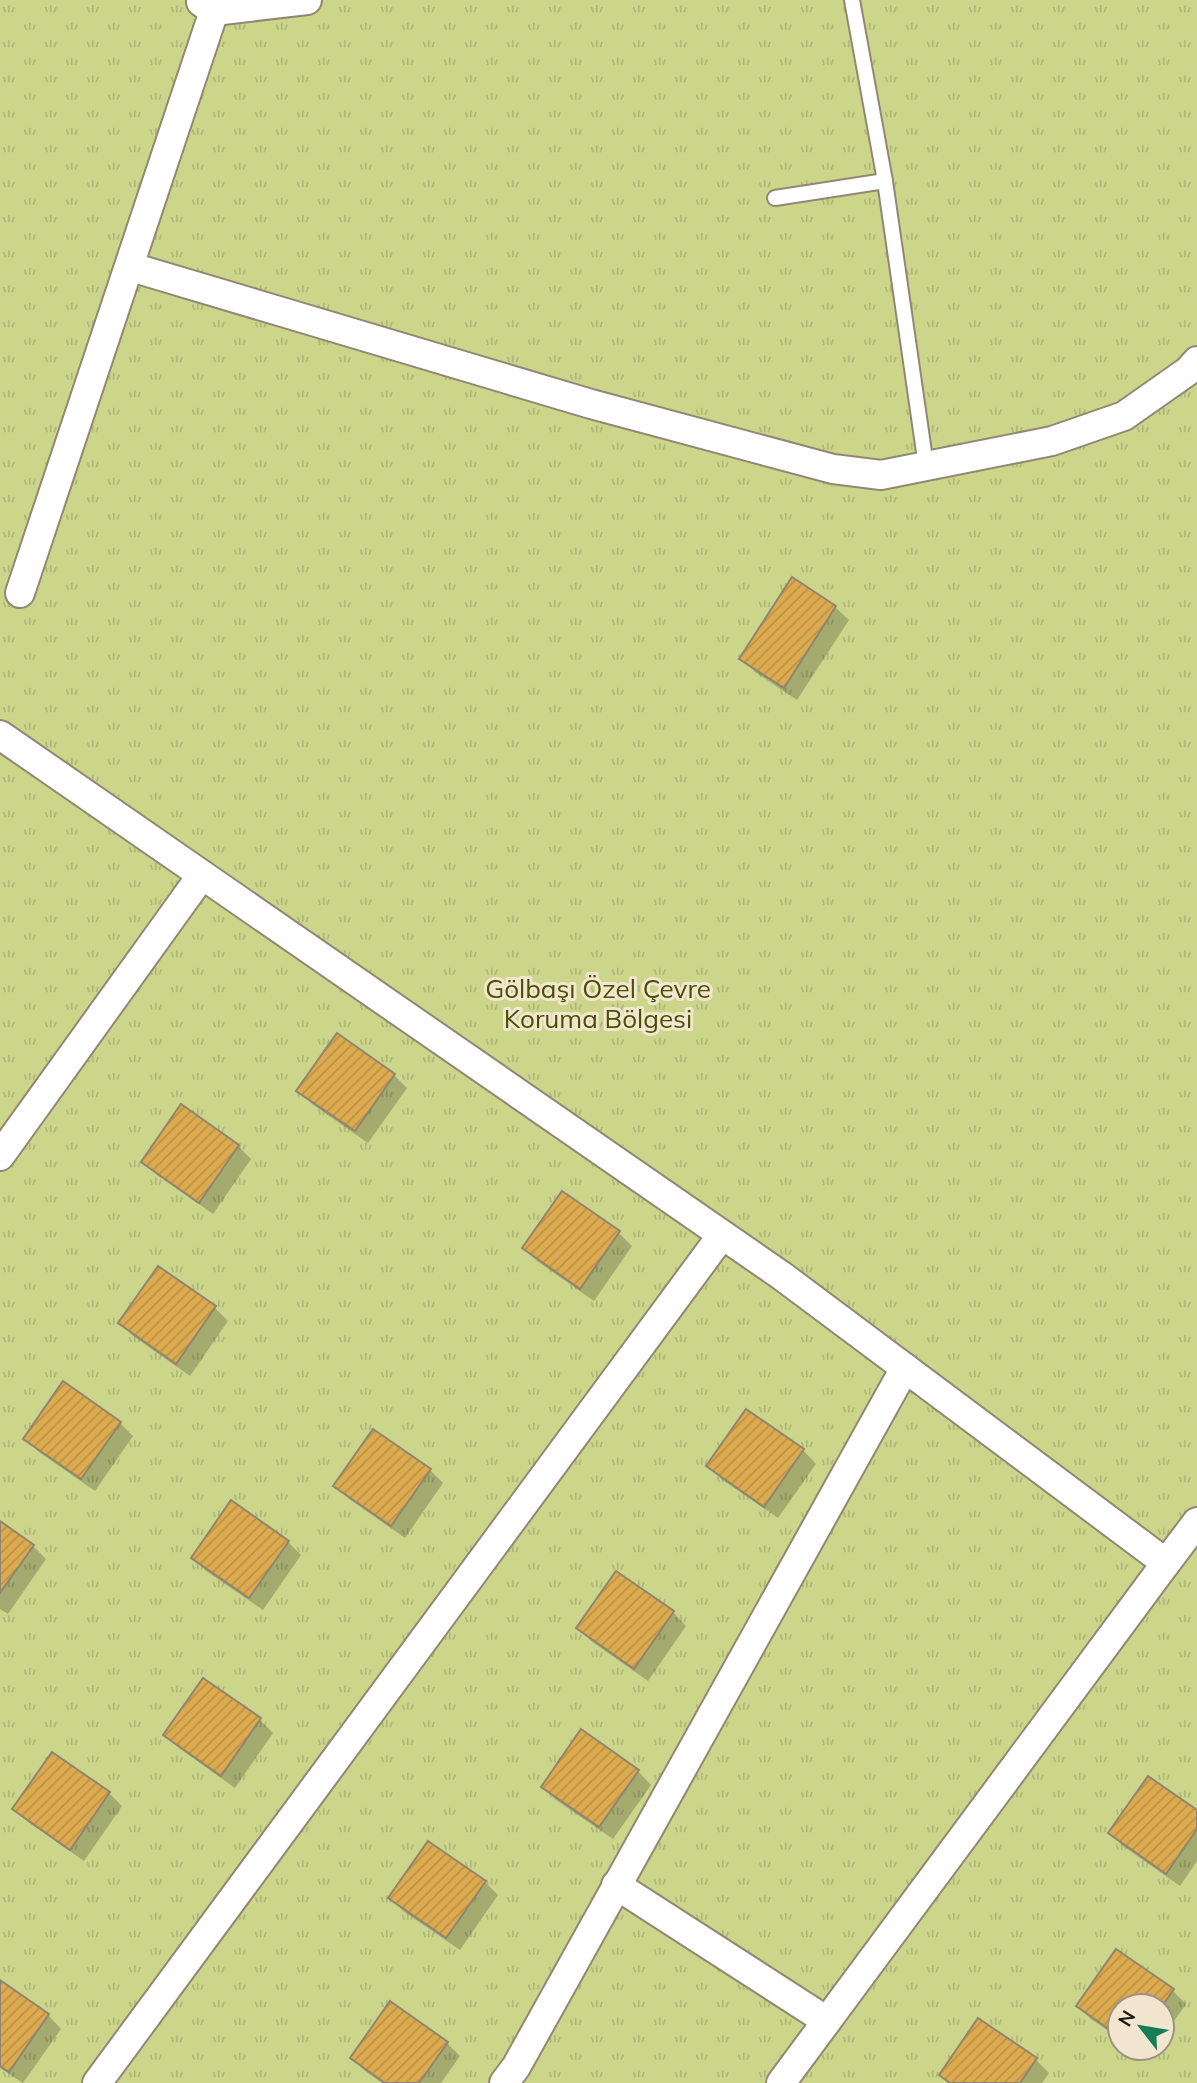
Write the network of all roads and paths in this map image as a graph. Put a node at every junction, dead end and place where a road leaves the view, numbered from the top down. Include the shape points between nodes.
1 (307, 0) edge
2 (852, 0) edge
3 (207, 6) edge
4 (885, 181) junction
5 (775, 198) dead end
6 (131, 267) junction
7 (1197, 361) edge
8 (926, 466) junction
9 (20, 593) dead end
10 (0, 735) edge
11 (202, 875) junction
12 (0, 1156) edge
13 (723, 1235) junction
14 (905, 1368) junction
15 (1197, 1522) edge
16 (1166, 1563) junction
17 (616, 1885) junction
18 (827, 2021) junction
19 (97, 2083) edge
20 (504, 2083) edge
21 (781, 2083) edge

1 - 3 street
2 - 4 lane
3 - 6 street
4 - 5 lane
4 - 8 lane
6 - 8 street via 591,404 833,469 881,475
6 - 9 street
7 - 8 street via 1124,416 1052,441
10 - 11 street
11 - 12 street
11 - 13 street
13 - 14 street
13 - 19 street
14 - 16 street
14 - 17 street
15 - 16 street
16 - 18 street
17 - 18 street
17 - 20 street
18 - 21 street

